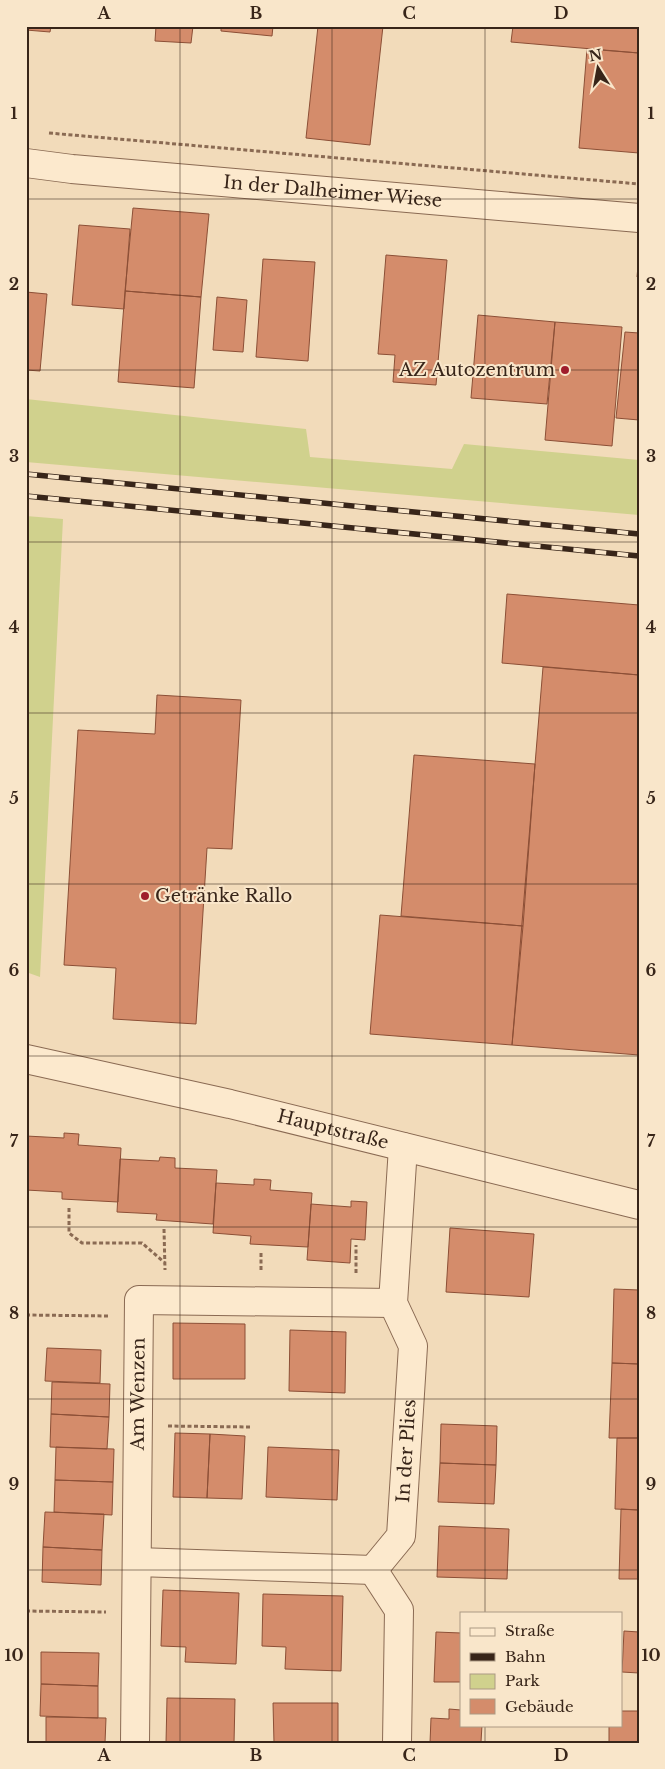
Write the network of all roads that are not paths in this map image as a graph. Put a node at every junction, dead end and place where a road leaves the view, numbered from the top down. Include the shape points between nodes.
1 (26, 163) edge
2 (639, 218) edge
3 (26, 1058) edge
4 (403, 1147) junction
5 (639, 1206) edge
6 (393, 1304) junction
7 (137, 1562) junction
8 (372, 1570) junction
9 (135, 1743) edge
10 (397, 1743) edge

1 - 2 street, In der Dalheimer Wiese
3 - 4 street, Hauptstraße
4 - 5 street, Hauptstraße
4 - 6 street
6 - 7 street, Am Wenzen via 139,1300
6 - 8 street, In der Plies via 414,1346 401,1536
7 - 8 street
7 - 9 street, Am Wenzen
8 - 10 street via 400,1610

